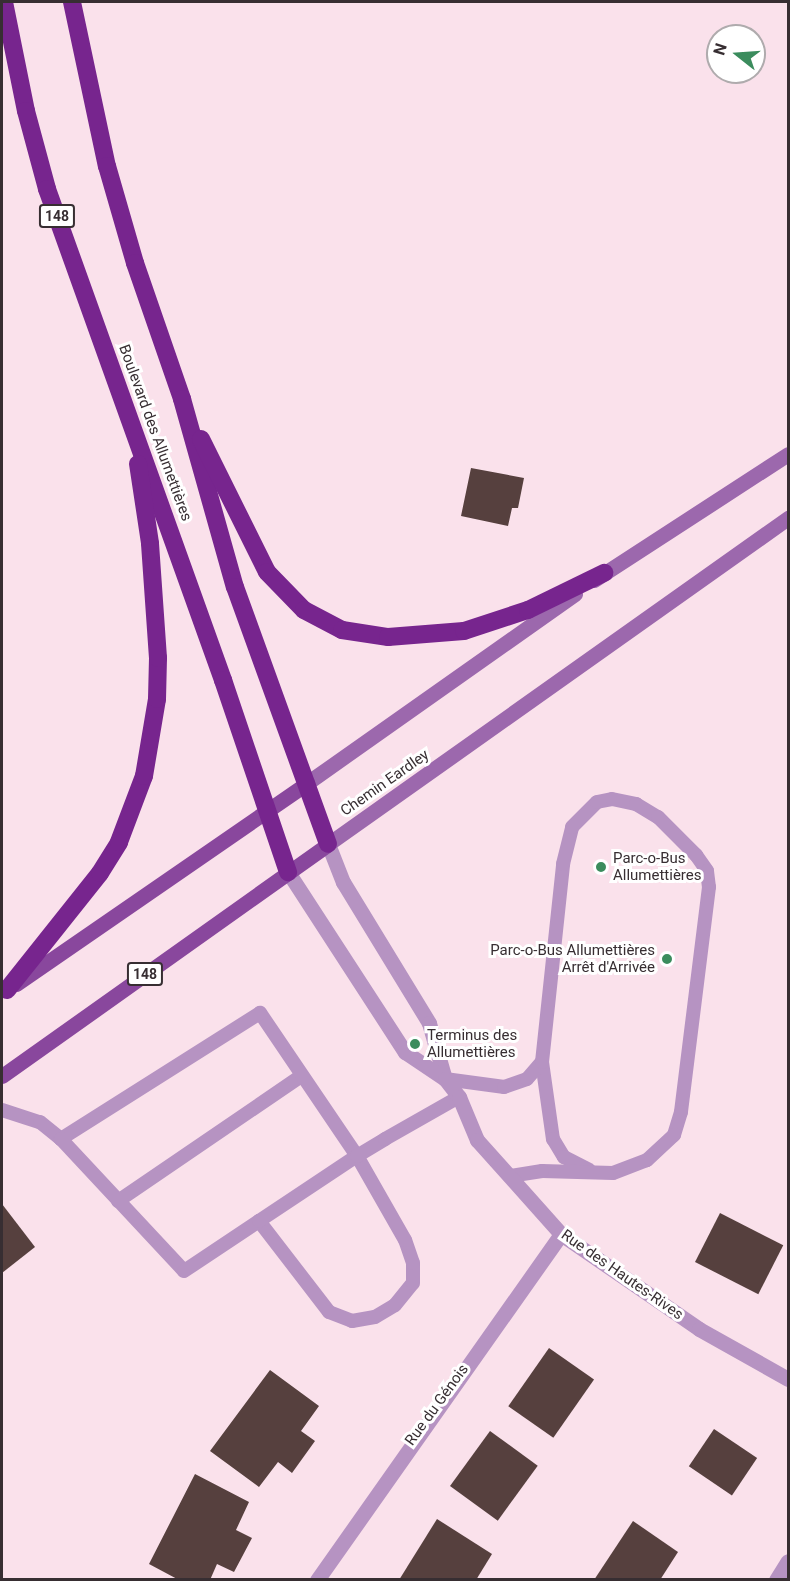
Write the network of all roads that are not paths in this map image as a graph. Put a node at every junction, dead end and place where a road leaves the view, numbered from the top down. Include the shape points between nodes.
1 (4, 2) edge
2 (72, 2) edge
3 (182, 399) junction
4 (132, 423) junction
5 (789, 454) edge
6 (789, 518) edge
7 (604, 573) junction
8 (307, 783) junction
9 (267, 809) junction
10 (328, 844) junction
11 (288, 872) junction
12 (4, 992) edge
13 (542, 1062) junction
14 (2, 1076) edge
15 (301, 1076) junction
16 (445, 1079) junction
17 (459, 1097) junction
18 (2, 1110) edge
19 (61, 1139) junction
20 (357, 1156) junction
21 (594, 1172) junction
22 (509, 1176) junction
23 (118, 1201) junction
24 (259, 1221) junction
25 (561, 1234) junction
26 (789, 1379) edge
27 (789, 1561) edge
28 (317, 1580) edge
29 (776, 1580) edge

1 - 4 highway, Boulevard des Allumettières / 148 via 44,178
2 - 3 highway, Boulevard des Allumettières via 107,166 135,263
3 - 7 highway via 267,572 285,595 320,622 342,630 388,637 464,631 528,610
3 - 8 highway, Boulevard des Allumettières via 235,587
4 - 9 highway, Boulevard des Allumettières / 148
4 - 12 highway via 156,603 157,699 152,741 119,842 82,900
5 - 7 main road
6 - 10 main road, Chemin Eardley
7 - 8 main road
8 - 9 main road
8 - 10 highway, Boulevard des Allumettières
9 - 11 highway, Boulevard des Allumettières / 148
9 - 12 main road
10 - 11 main road, Chemin Eardley / 148
10 - 16 street, Rue des Hautes-Rives via 343,882 429,1023
11 - 14 main road, Chemin Eardley / 148
11 - 16 street, Rue des Hautes-Rives via 405,1052
13 - 16 lane via 527,1079 504,1087
13 - 21 lane via 554,1139 564,1157
13 - 21 lane via 563,864 572,827 597,802 612,799 636,804 658,817 696,855 707,871 709,887 681,1112 674,1135 639,1164 613,1173
15 - 19 lane via 260,1012
15 - 20 lane
15 - 23 lane
16 - 17 street, Rue des Hautes-Rives
17 - 20 lane
17 - 22 street, Rue des Hautes-Rives via 477,1140
18 - 19 lane via 40,1122
19 - 23 lane
20 - 24 lane
20 - 24 lane via 405,1240 413,1263 413,1282 395,1305 375,1317 352,1321 329,1312
21 - 22 lane via 542,1171
22 - 25 street, Rue des Hautes-Rives
23 - 24 lane via 184,1271
25 - 26 street, Rue des Hautes-Rives via 699,1329
25 - 28 street, Rue du Génois via 408,1445
27 - 29 street

